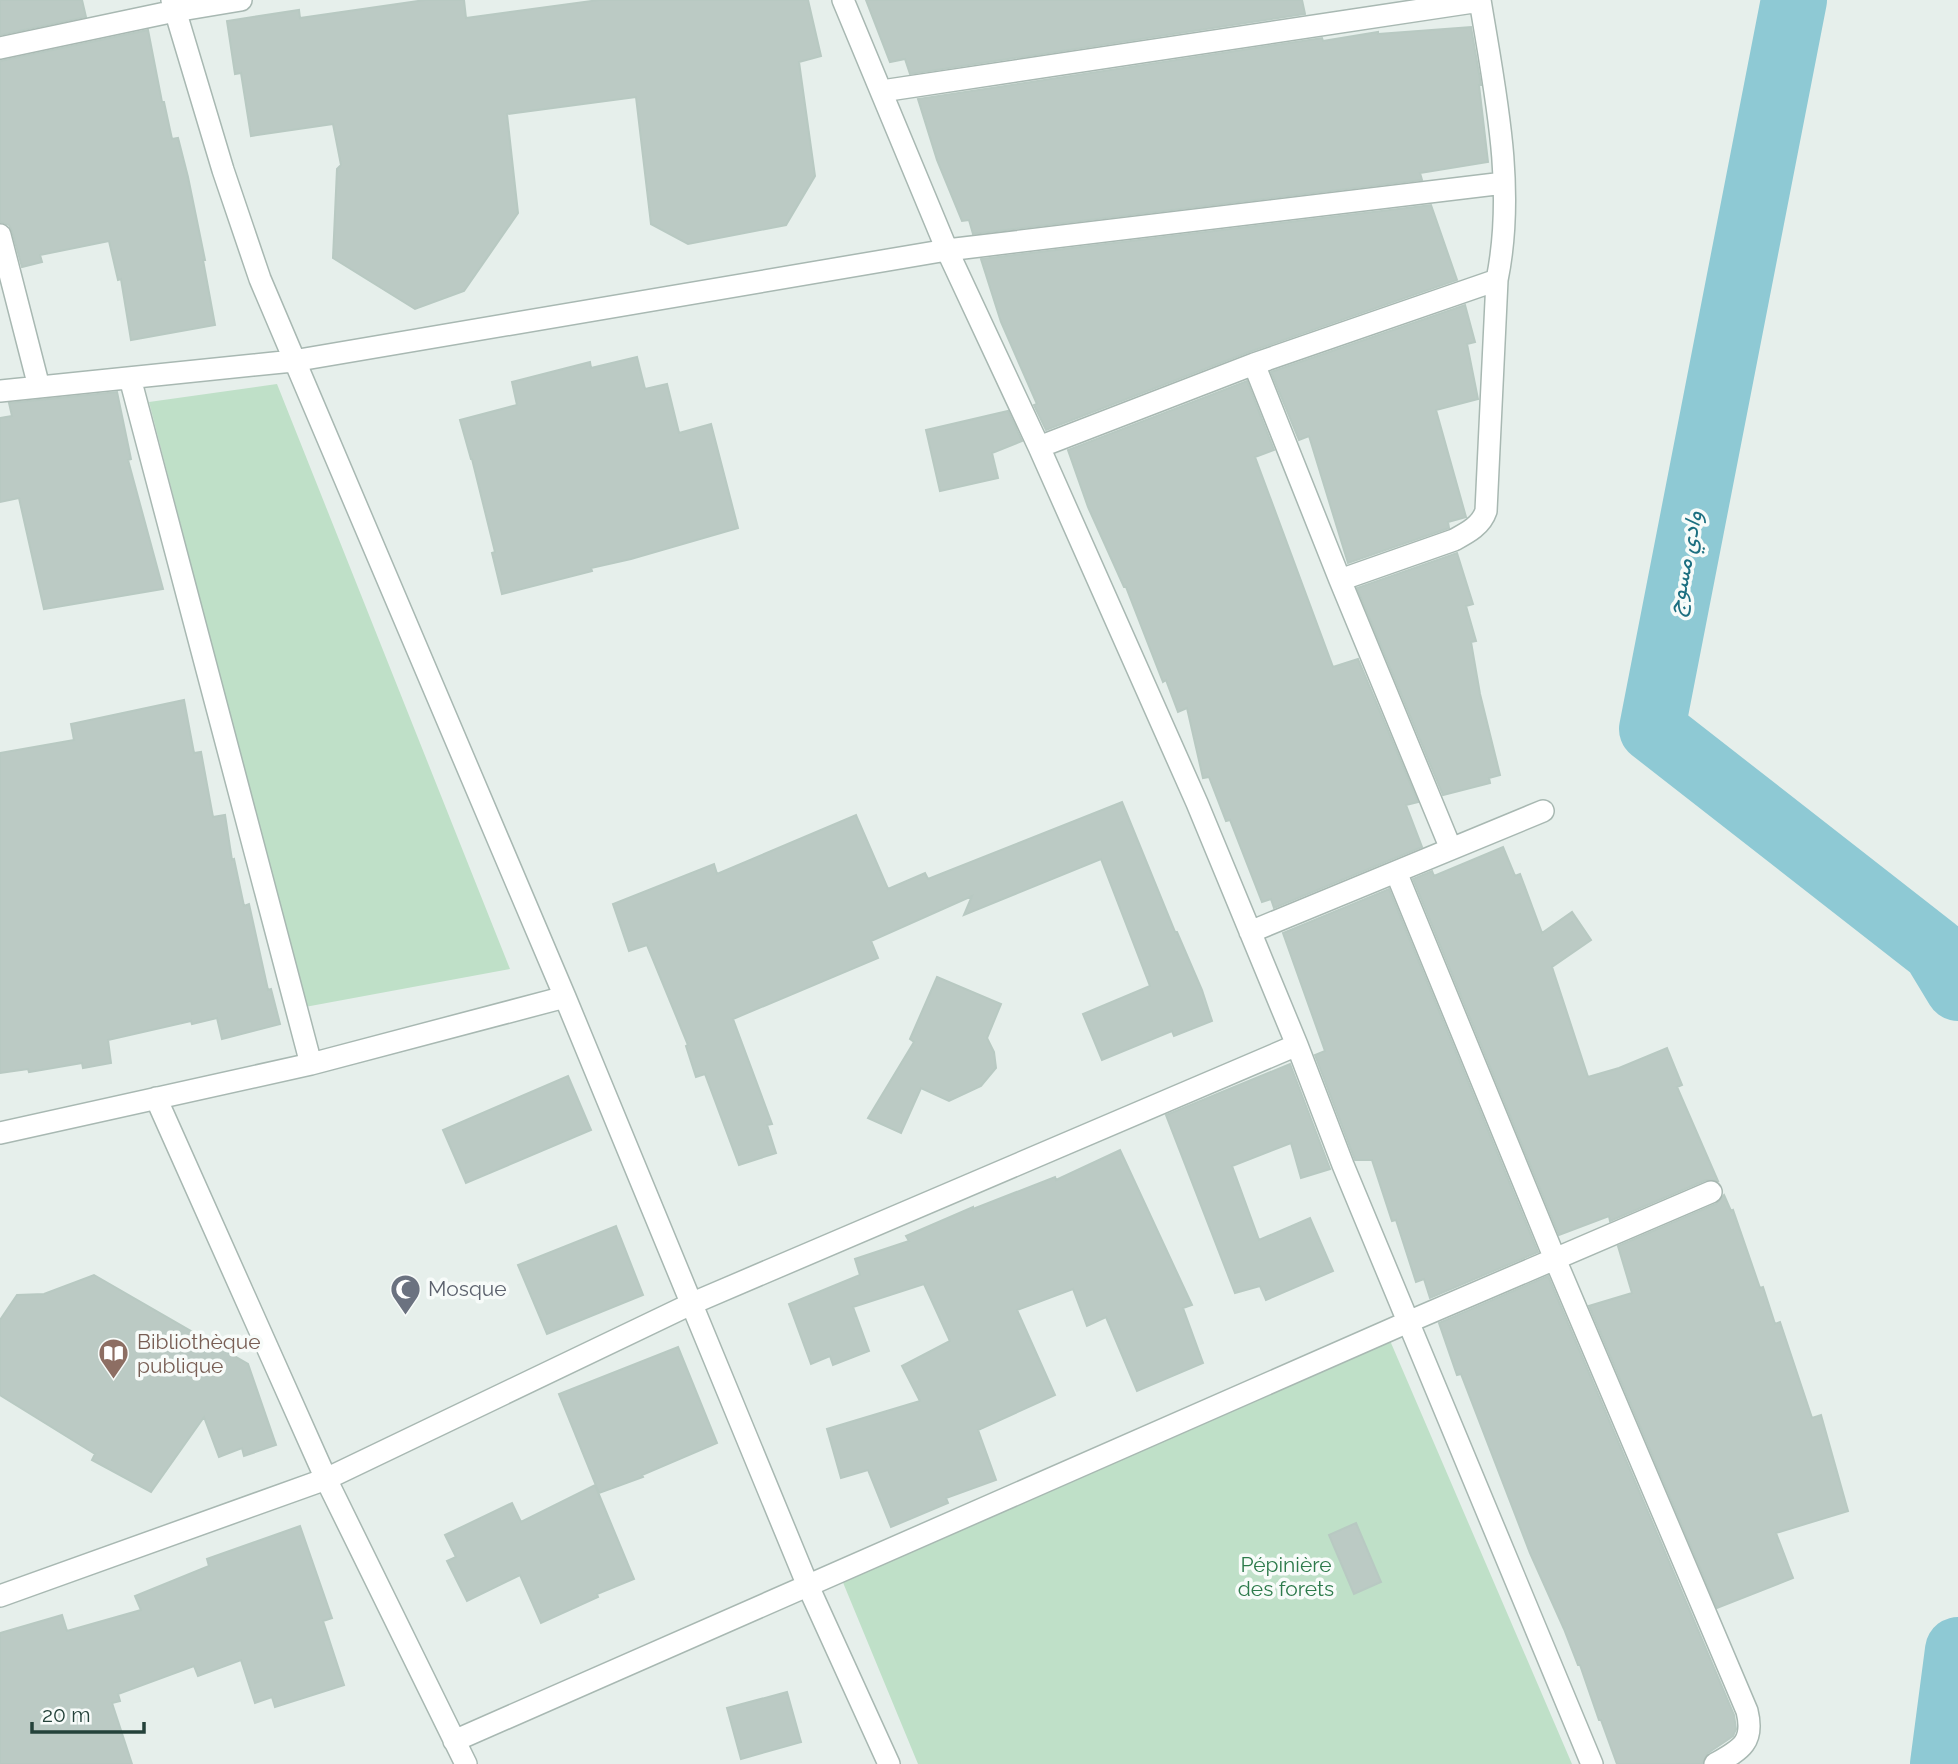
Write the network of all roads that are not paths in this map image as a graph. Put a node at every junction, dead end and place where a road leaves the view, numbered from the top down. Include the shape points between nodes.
1 (241, 0) edge
2 (843, 0) edge
3 (1480, 1) edge
4 (174, 6) edge
5 (0, 48) edge
6 (882, 90) junction
7 (1504, 183) junction
8 (0, 235) edge
9 (947, 250) junction
10 (1497, 280) junction
11 (293, 361) junction
12 (1254, 364) junction
13 (130, 378) junction
14 (38, 387) junction
15 (0, 391) edge
16 (1039, 447) junction
17 (1340, 580) junction
18 (1543, 811) dead end
19 (1451, 849) junction
20 (1396, 872) junction
21 (1250, 932) junction
22 (565, 997) junction
23 (1297, 1045) junction
24 (310, 1064) junction
25 (156, 1098) junction
26 (0, 1133) edge
27 (1711, 1192) dead end
28 (1555, 1259) junction
29 (693, 1303) junction
30 (1408, 1322) junction
31 (326, 1479) junction
32 (808, 1586) junction
33 (0, 1596) edge
34 (454, 1741) junction
35 (466, 1764) edge
36 (889, 1764) edge
37 (1592, 1764) edge
38 (1715, 1764) edge

1 - 4 street
2 - 6 street
3 - 6 street
3 - 7 street via 1497,103
4 - 5 street
4 - 11 street via 247,243
6 - 9 street
7 - 9 street
7 - 10 street
8 - 14 street
9 - 11 street
9 - 16 street
10 - 12 street
10 - 17 street via 1484,518 1454,540
11 - 13 street
11 - 22 street
12 - 16 street
12 - 17 street
13 - 14 street
13 - 24 street
14 - 15 street
16 - 21 street
17 - 19 street
18 - 19 street
19 - 20 street
20 - 21 street
20 - 28 street
21 - 23 street
22 - 24 street
22 - 29 street
23 - 29 street
23 - 30 street
24 - 25 street
25 - 26 street
25 - 31 street
27 - 28 street
28 - 30 street
28 - 38 street via 1748,1711 1751,1724 1746,1743
29 - 31 street
29 - 32 street
30 - 32 street
30 - 37 street
31 - 33 street
31 - 34 street
32 - 34 street
32 - 36 street
34 - 35 street

